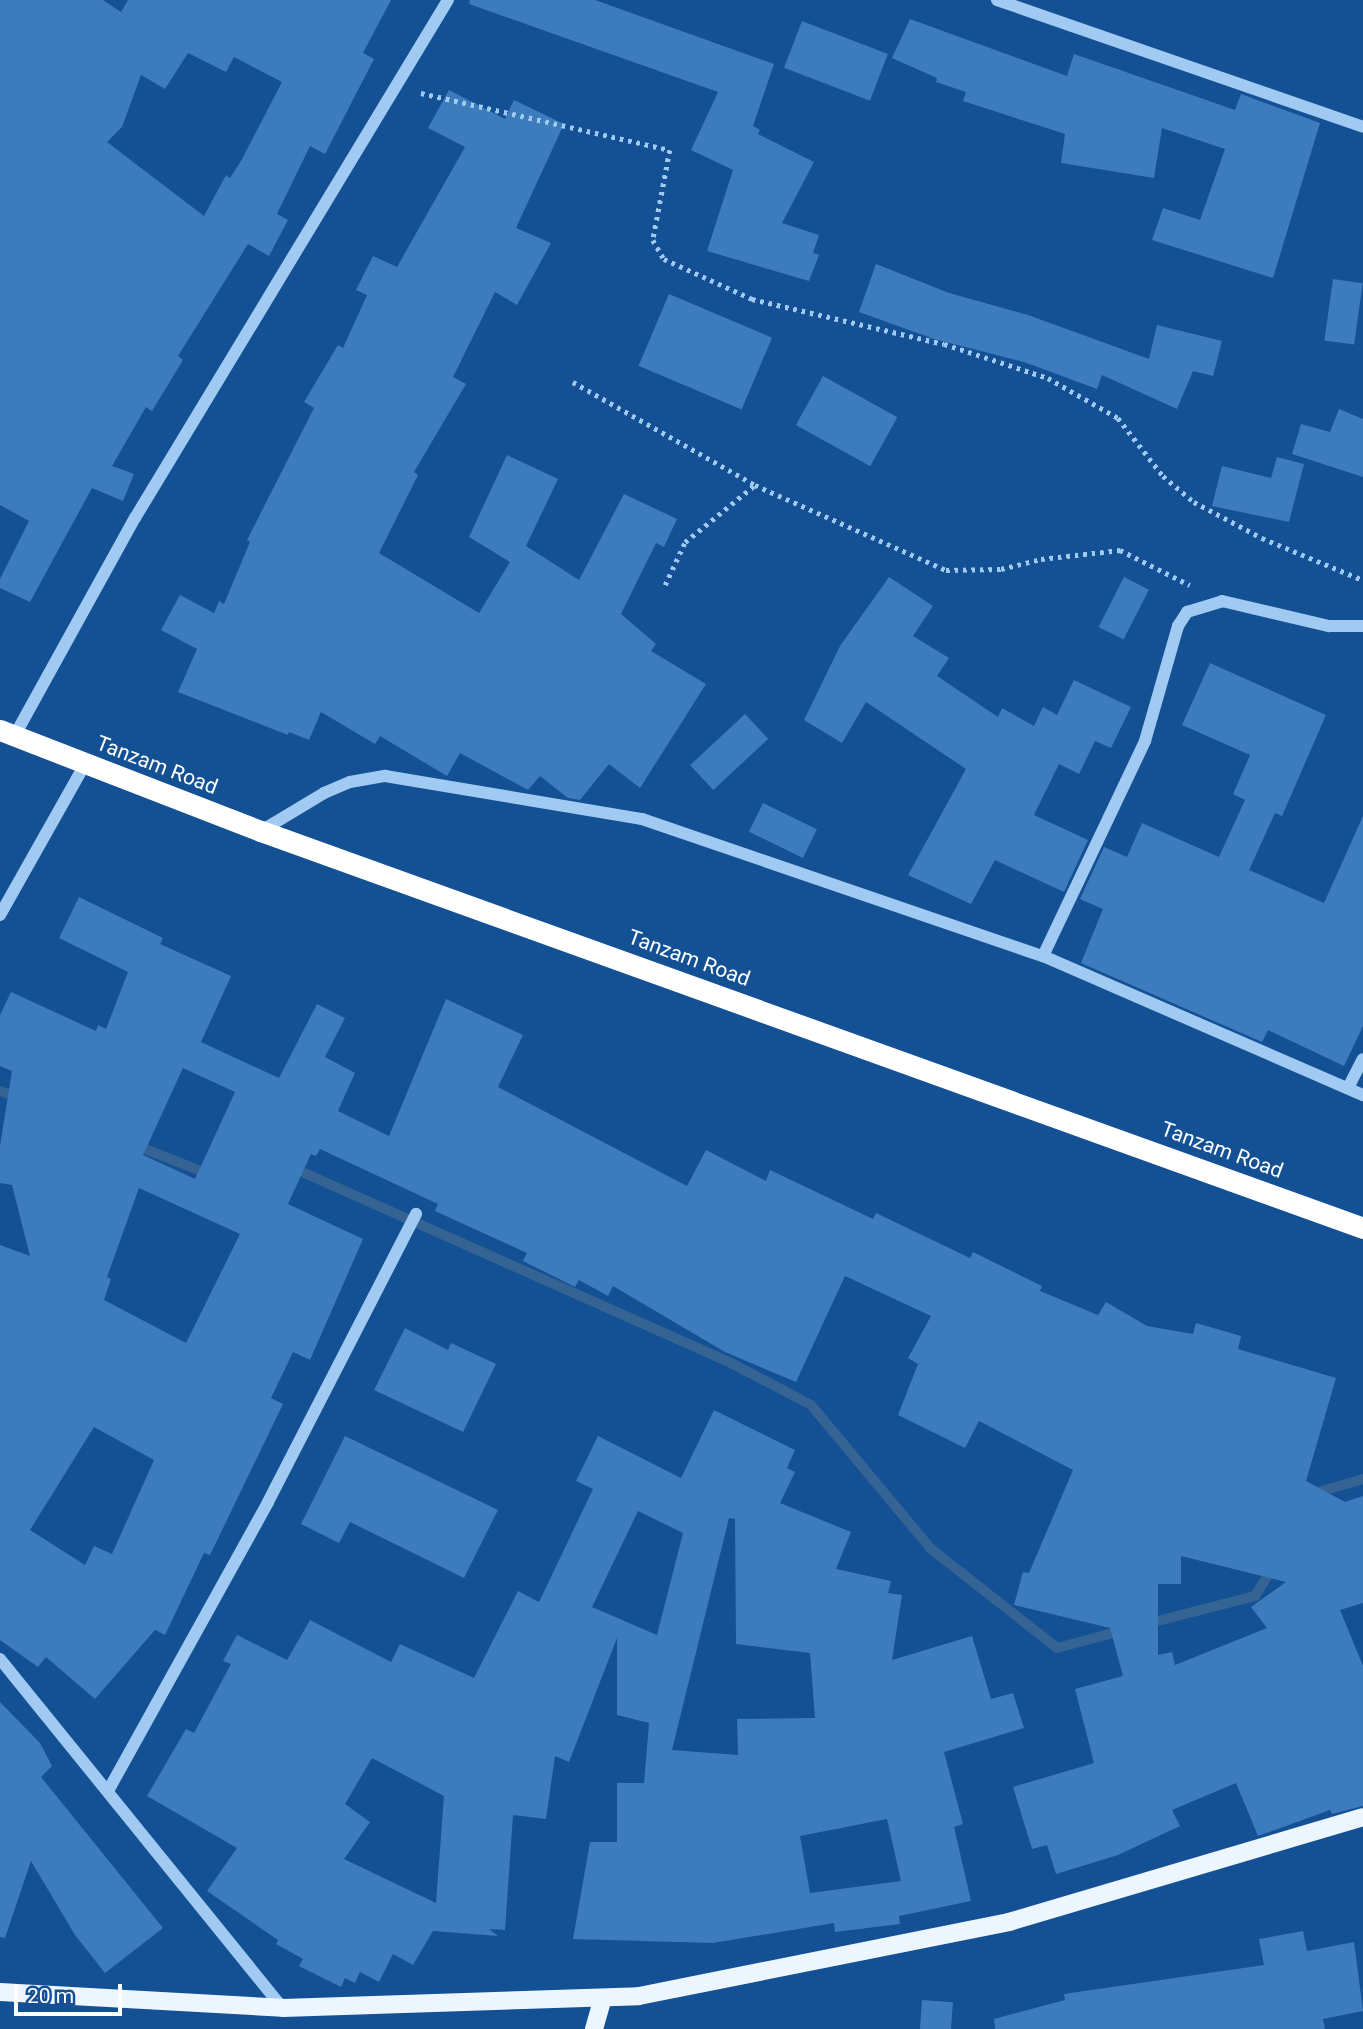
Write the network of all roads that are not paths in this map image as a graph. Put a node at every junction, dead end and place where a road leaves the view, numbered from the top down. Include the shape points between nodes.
1 (448, 0) edge
2 (997, 0) edge
3 (1363, 127) edge
4 (1363, 626) edge
5 (7, 733) edge
6 (85, 764) junction
7 (261, 831) junction
8 (0, 915) edge
9 (1043, 956) junction
10 (1363, 1059) edge
11 (1349, 1086) junction
12 (1363, 1095) edge
13 (416, 1214) dead end
14 (1363, 1228) edge
15 (0, 1659) edge
16 (108, 1791) junction
17 (1363, 1818) edge
18 (0, 1992) edge
19 (603, 1998) junction
20 (283, 2008) junction
21 (594, 2029) edge

1 - 5 street
2 - 3 street
4 - 9 street via 1320,625 1222,601 1192,609 1178,626 1146,741
5 - 6 highway, Tanzam Road
6 - 7 highway, Tanzam Road
6 - 8 street
7 - 9 street via 324,793 350,782 385,776 536,799 642,819
7 - 14 highway, Tanzam Road
9 - 11 street
10 - 11 street
11 - 12 street
13 - 16 street via 268,1502
15 - 16 street
16 - 20 street
17 - 19 main road via 1009,1922 697,1986
18 - 20 main road
19 - 20 main road
19 - 21 main road

